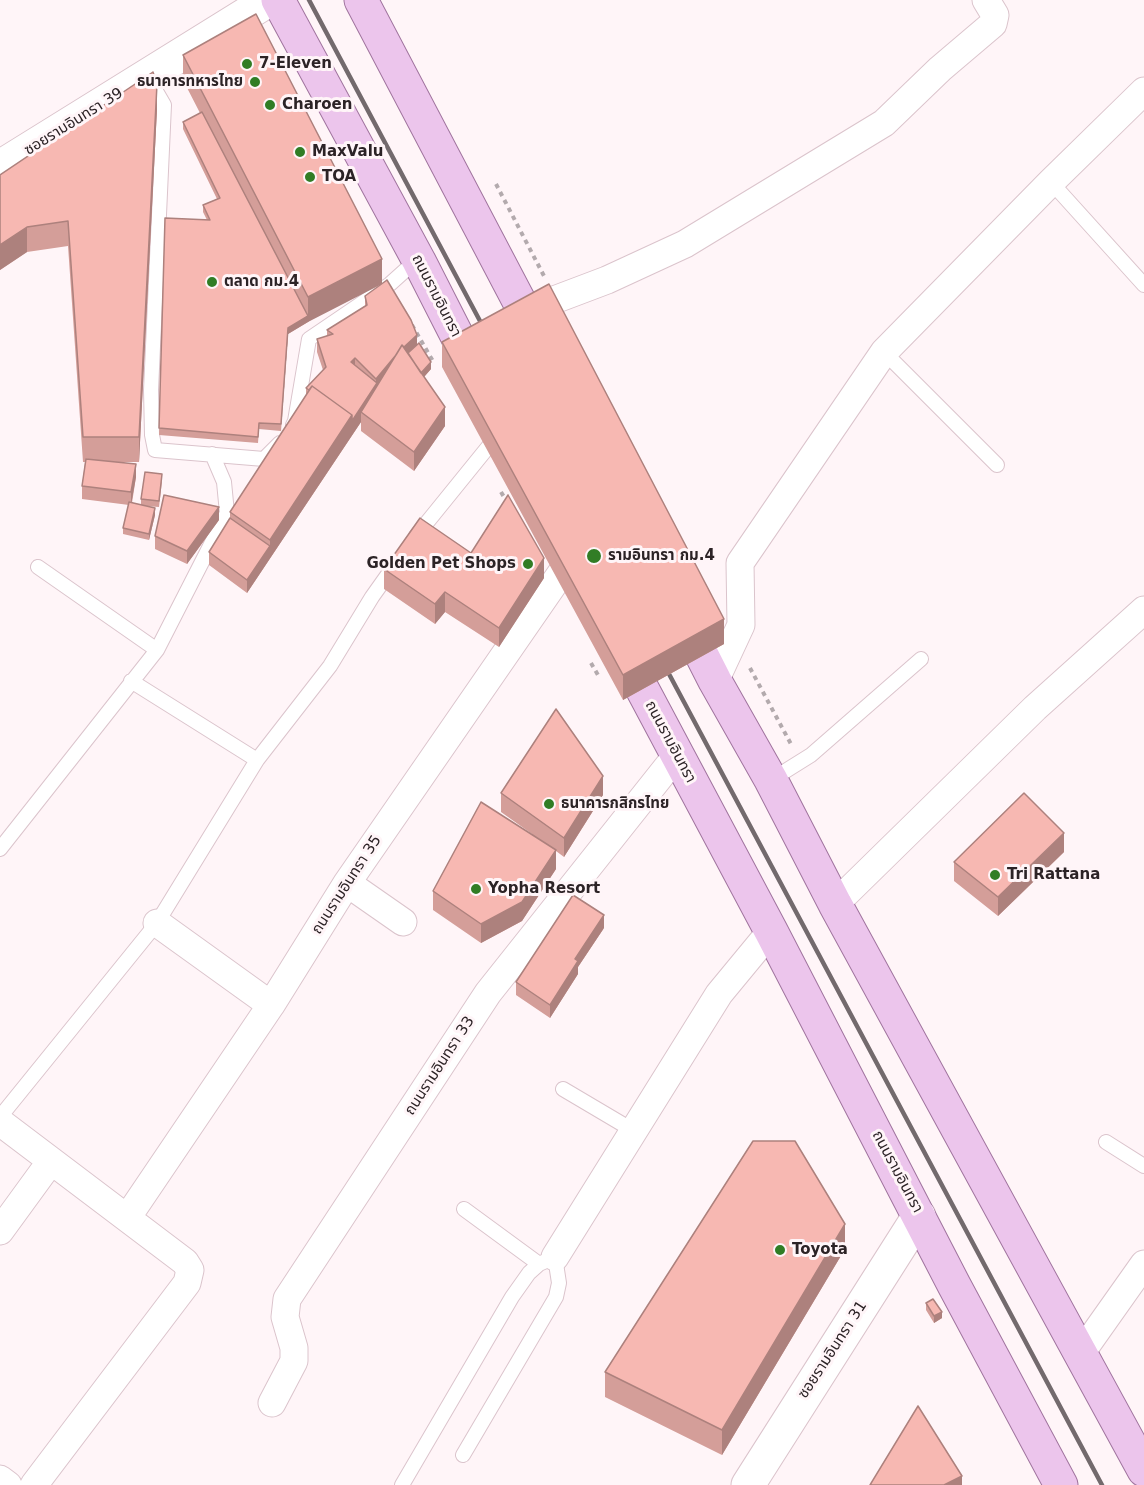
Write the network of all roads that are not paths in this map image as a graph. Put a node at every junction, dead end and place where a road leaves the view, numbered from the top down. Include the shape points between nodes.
1 (269, 0) edge
2 (278, 0) edge
3 (986, 0) edge
4 (367, 2) edge
5 (133, 86) junction
6 (1144, 91) edge
7 (0, 167) edge
8 (1051, 182) junction
9 (419, 261) junction
10 (1144, 285) edge
11 (525, 311) junction
12 (884, 352) junction
13 (552, 364) edge
14 (495, 411) junction
15 (212, 454) junction
16 (520, 457) edge
17 (997, 465) dead end
18 (557, 526) edge
19 (573, 556) junction
20 (38, 567) dead end
21 (666, 586) edge
22 (590, 588) edge
23 (1144, 610) edge
24 (606, 619) edge
25 (157, 650) junction
26 (921, 659) dead end
27 (131, 681) junction
28 (715, 681) junction
29 (677, 755) junction
30 (257, 760) junction
31 (771, 780) junction
32 (0, 849) edge
33 (347, 883) junction
34 (835, 904) junction
35 (403, 922) dead end
36 (157, 923) junction
37 (771, 931) junction
38 (271, 1005) junction
39 (563, 1089) dead end
40 (0, 1119) edge
41 (634, 1131) junction
42 (1106, 1142) dead end
43 (51, 1161) junction
44 (1144, 1166) edge
45 (464, 1209) dead end
46 (920, 1216) junction
47 (127, 1218) junction
48 (0, 1231) edge
49 (547, 1261) junction
50 (1144, 1264) edge
51 (1081, 1353) junction
52 (272, 1403) dead end
53 (463, 1455) dead end
54 (1144, 1470) edge
55 (0, 1479) edge
56 (8, 1485) edge
57 (34, 1485) edge
58 (402, 1485) edge
59 (748, 1485) edge
60 (1061, 1485) edge

1 - 5 street, ซอยรามอินทรา 39
2 - 9 main road, ถนนรามอินทรา
3 - 11 street via 995,15 993,24 884,123 686,244
4 - 11 main road
5 - 7 street, ซอยรามอินทรา 39
5 - 15 lane via 153,86 164,105 151,390 155,450
6 - 8 street
8 - 10 lane
8 - 12 street
9 - 14 main road, ถนนรามอินทรา
9 - 15 lane via 309,339 295,421 264,459
11 - 13 main road
12 - 17 lane
12 - 28 street via 740,563 741,625
14 - 16 main road, ถนนรามอินทรา
14 - 30 lane via 330,666
15 - 25 lane via 224,482 228,513
18 - 19 main road
19 - 22 main road
19 - 33 street, ถนนรามอินทรา 35
20 - 25 lane
21 - 28 main road
23 - 34 street via 1035,708
24 - 29 main road, ถนนรามอินทรา
25 - 27 lane
26 - 31 lane via 801,762
27 - 30 lane
27 - 32 lane
28 - 31 main road
29 - 37 main road, ถนนรามอินทรา
29 - 52 street, ถนนรามอินทรา 33 via 488,993 287,1299 285,1317 294,1361
30 - 36 lane
31 - 34 main road
33 - 35 street
33 - 38 street, ถนนรามอินทรา 35
34 - 51 main road
36 - 38 street
36 - 40 lane
37 - 41 street via 719,994
37 - 46 main road, ถนนรามอินทรา
38 - 47 street, ถนนรามอินทรา 35
39 - 41 lane
40 - 43 street
41 - 49 street
42 - 44 lane
43 - 47 street
43 - 48 street
45 - 49 lane
46 - 59 street, ซอยรามอินทรา 31
46 - 60 main road, ถนนรามอินทรา
47 - 57 street via 185,1262 190,1277
49 - 53 lane via 559,1283 556,1297
49 - 58 lane via 529,1273 512,1297
50 - 51 street
51 - 54 main road
55 - 56 street

